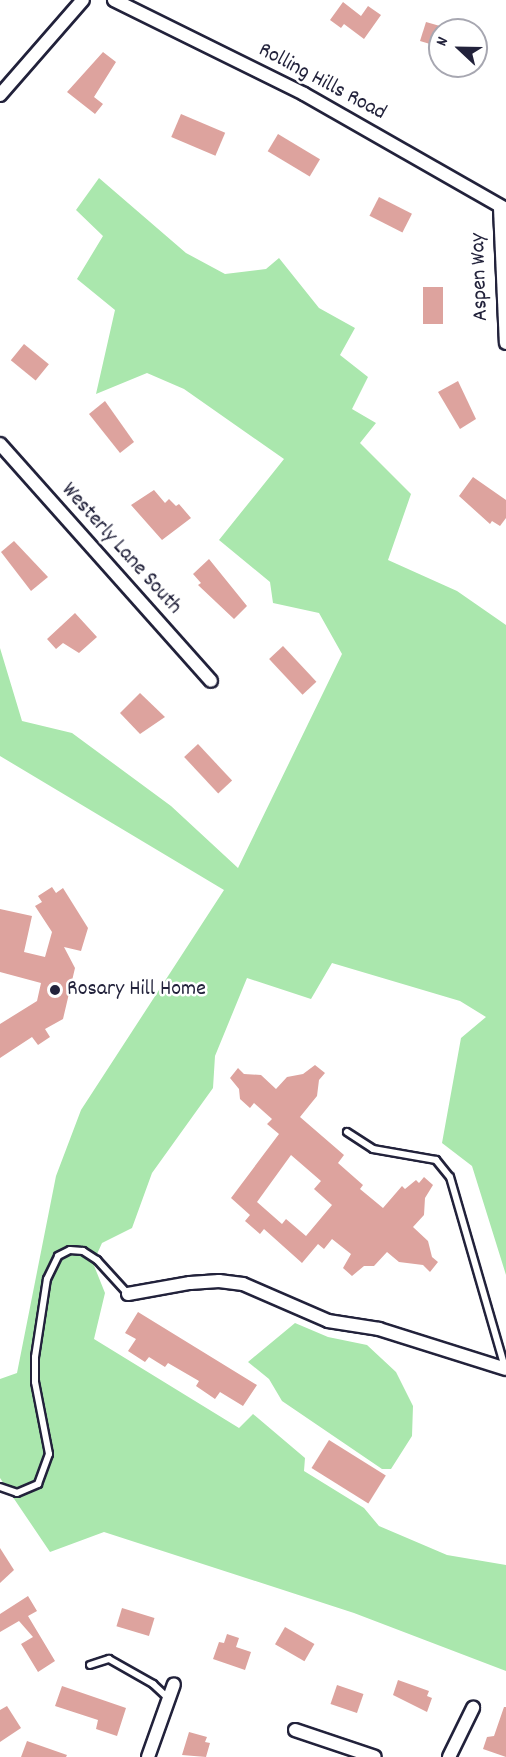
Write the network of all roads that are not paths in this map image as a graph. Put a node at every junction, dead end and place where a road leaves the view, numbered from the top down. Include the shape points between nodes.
1 (83, 0) edge
2 (114, 0) edge
3 (0, 95) edge
4 (503, 209) edge
5 (506, 344) edge
6 (0, 444) edge
7 (212, 681) dead end
8 (347, 1132) dead end
9 (128, 1294) joint
10 (506, 1369) edge
11 (0, 1487) edge
12 (90, 1665) dead end
13 (174, 1684) dead end
14 (168, 1698) junction
15 (473, 1708) dead end
16 (295, 1730) dead end
17 (148, 1757) edge
18 (375, 1757) edge
19 (449, 1757) edge

1 - 3 street
2 - 4 street, Rolling Hills Road via 304,94
4 - 5 street, Aspen Way
6 - 7 street, Westerly Lane South
8 - 10 lane via 373,1149 402,1151 436,1160 450,1177
9 - 10 street via 190,1283 243,1284 328,1321 379,1329
9 - 11 lane via 97,1260 83,1251 70,1250 58,1256 47,1279 35,1357 35,1382 49,1454 38,1484 17,1493
12 - 14 lane via 110,1659 153,1684
13 - 14 street
14 - 17 street
15 - 19 street
16 - 18 street

